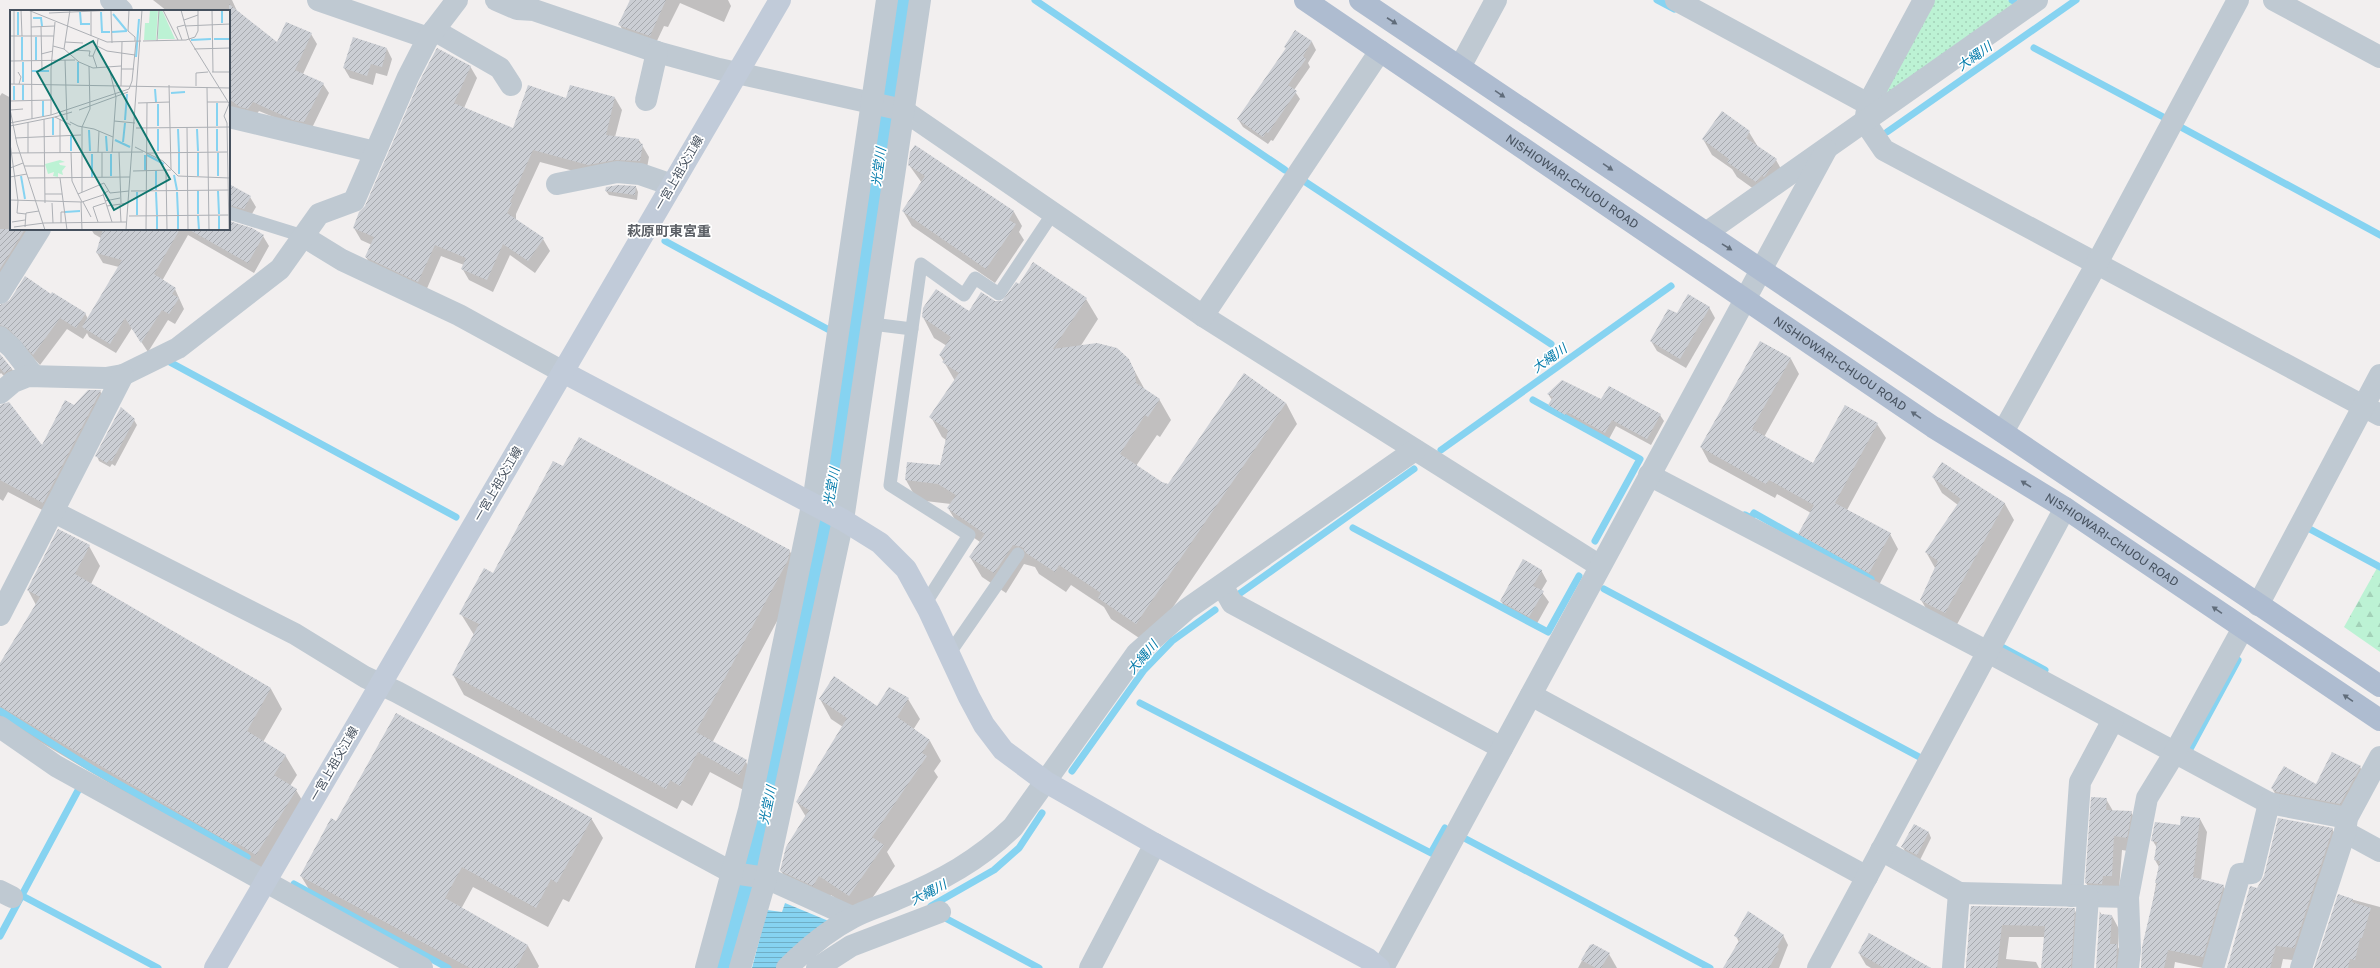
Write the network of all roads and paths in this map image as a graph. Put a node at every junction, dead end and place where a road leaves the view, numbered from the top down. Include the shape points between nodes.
1 (111, 0) edge
2 (318, 0) edge
3 (457, 0) edge
4 (496, 0) edge
5 (780, 0) edge
6 (887, 0) edge
7 (920, 0) edge
8 (1305, 0) edge
9 (1360, 0) edge
10 (1496, 0) edge
11 (1676, 0) edge
12 (1924, 0) edge
13 (2037, 0) edge
14 (2238, 0) edge
15 (2274, 0) edge
16 (121, 10) edge
17 (431, 34) junction
18 (1380, 51) junction
19 (657, 52) junction
20 (2380, 58) edge
21 (1460, 67) junction
22 (737, 74) junction
23 (511, 85) dead end
24 (646, 100) dead end
25 (872, 103) junction
26 (901, 109) junction
27 (1866, 113) junction
28 (230, 117) edge
29 (1826, 150) junction
30 (376, 152) junction
31 (557, 184) dead end
32 (672, 185) junction
33 (1053, 213) junction
34 (230, 214) edge
35 (39, 230) edge
36 (1706, 233) junction
37 (303, 236) junction
38 (2096, 265) junction
39 (1762, 270) junction
40 (0, 293) edge
41 (1745, 299) junction
42 (1203, 316) junction
43 (872, 324) junction
44 (912, 329) junction
45 (0, 337) edge
46 (563, 372) junction
47 (123, 375) junction
48 (2380, 375) edge
49 (34, 376) junction
50 (0, 393) edge
51 (2372, 410) edge
52 (2003, 432) junction
53 (1415, 450) junction
54 (1649, 475) junction
55 (814, 504) junction
56 (2065, 508) junction
57 (54, 512) junction
58 (841, 518) junction
59 (1018, 554) dead end
60 (1600, 566) junction
61 (1222, 585) junction
62 (925, 604) junction
63 (2258, 604) junction
64 (0, 615) edge
65 (2243, 628) junction
66 (1988, 652) junction
67 (949, 654) junction
68 (380, 684) junction
69 (2380, 686) edge
70 (1531, 695) junction
71 (2113, 720) junction
72 (2380, 720) edge
73 (0, 727) edge
74 (1502, 748) junction
75 (2174, 754) junction
76 (2380, 757) edge
77 (1046, 782) junction
78 (2269, 803) junction
79 (2346, 825) junction
80 (1154, 844) junction
81 (1881, 850) junction
82 (2380, 851) edge
83 (735, 873) junction
84 (1867, 877) junction
85 (764, 878) junction
86 (265, 882) junction
87 (1959, 894) junction
88 (2080, 896) junction
89 (2128, 897) junction
90 (940, 912) dead end
91 (852, 917) junction
92 (215, 968) edge
93 (422, 968) edge
94 (706, 968) edge
95 (740, 968) edge
96 (787, 968) edge
97 (818, 968) edge
98 (1090, 968) edge
99 (1379, 968) edge
100 (1383, 968) edge
101 (1818, 968) edge
102 (1953, 968) edge
103 (2083, 968) edge
104 (2128, 968) edge
105 (2213, 968) edge
106 (2301, 968) edge

1 - 16 street
2 - 17 street
3 - 17 street
4 - 19 street via 517,8 534,10
5 - 22 main road, 一宮上祖父江線
6 - 25 street
7 - 26 street
8 - 18 main road, NISHIOWARI-CHUOU ROAD
9 -> 21 main road
10 - 21 street
11 - 27 street
12 - 27 street
13 - 27 street
14 - 38 street
15 - 20 street
17 - 23 street via 500,68
17 - 30 street via 408,77
18 - 41 main road, NISHIOWARI-CHUOU ROAD
18 - 42 street
19 - 22 street
19 - 24 street
21 -> 36 main road
22 - 25 street
22 - 32 main road, 一宮上祖父江線
25 - 26 street
25 - 55 street
26 - 33 street
26 - 43 street
27 - 29 street
27 - 38 street via 1884,150
28 - 30 street
29 - 36 street
29 - 39 street
30 - 37 street via 354,201 319,214
31 - 32 street via 617,172 640,174
32 - 46 main road, 一宮上祖父江線
33 - 42 street
33 - 44 lane via 999,294 975,278 964,295 921,264
34 - 37 lane
35 - 40 street
36 -> 39 main road
37 - 46 street via 342,260 459,315
37 - 47 street via 280,269 256,290 178,348
38 - 51 street
38 - 52 street
39 - 41 street
39 - 52 main road
41 - 54 street
56 -> 41 main road, NISHIOWARI-CHUOU ROAD via 1933,427
42 - 53 street
43 - 44 lane
43 - 58 street
44 - 62 lane via 890,485 969,535
45 - 49 street
46 - 55 main road
46 - 68 main road, 一宮上祖父江線
47 - 49 street via 106,378
47 - 57 street
48 - 51 street
49 - 50 street via 14,382
51 - 63 street
52 - 63 main road
53 - 60 street
53 - 61 street
54 - 60 street
54 - 66 street
55 - 58 main road
55 - 83 street
65 -> 56 main road, NISHIOWARI-CHUOU ROAD
56 - 66 street
57 - 64 street
57 - 68 street via 295,634
58 - 62 main road via 880,543 906,569
58 - 85 street
59 - 67 lane
60 - 70 street
61 - 74 street via 1232,602
61 - 77 street via 1186,608 1137,653
62 - 67 main road
63 - 69 main road
72 -> 65 main road, NISHIOWARI-CHUOU ROAD
65 - 75 street
66 - 71 street
66 - 81 street
67 - 77 main road via 984,725 998,744
68 - 83 street
68 - 86 main road, 一宮上祖父江線
70 - 74 street
70 - 84 street
71 - 75 street
71 - 88 street via 2080,782
73 - 86 street via 56,766
74 - 100 street
75 - 78 street
75 - 89 street via 2147,798
76 - 79 street
77 - 80 main road
77 - 91 street via 1013,827 993,846 965,866 926,887
78 - 79 street
78 - 105 street via 2252,873 2240,874
79 - 82 street
79 - 106 street
80 - 98 street
80 - 99 main road via 1368,959
81 - 84 street
81 - 87 street
83 - 85 street
83 - 94 street
84 - 101 street
85 - 91 street
85 - 95 street
86 - 92 main road, 一宮上祖父江線
86 - 93 street
87 - 88 street
87 - 102 street
88 - 89 street
88 - 103 street
89 - 104 street
90 - 97 street via 851,946
91 - 96 street via 812,943

